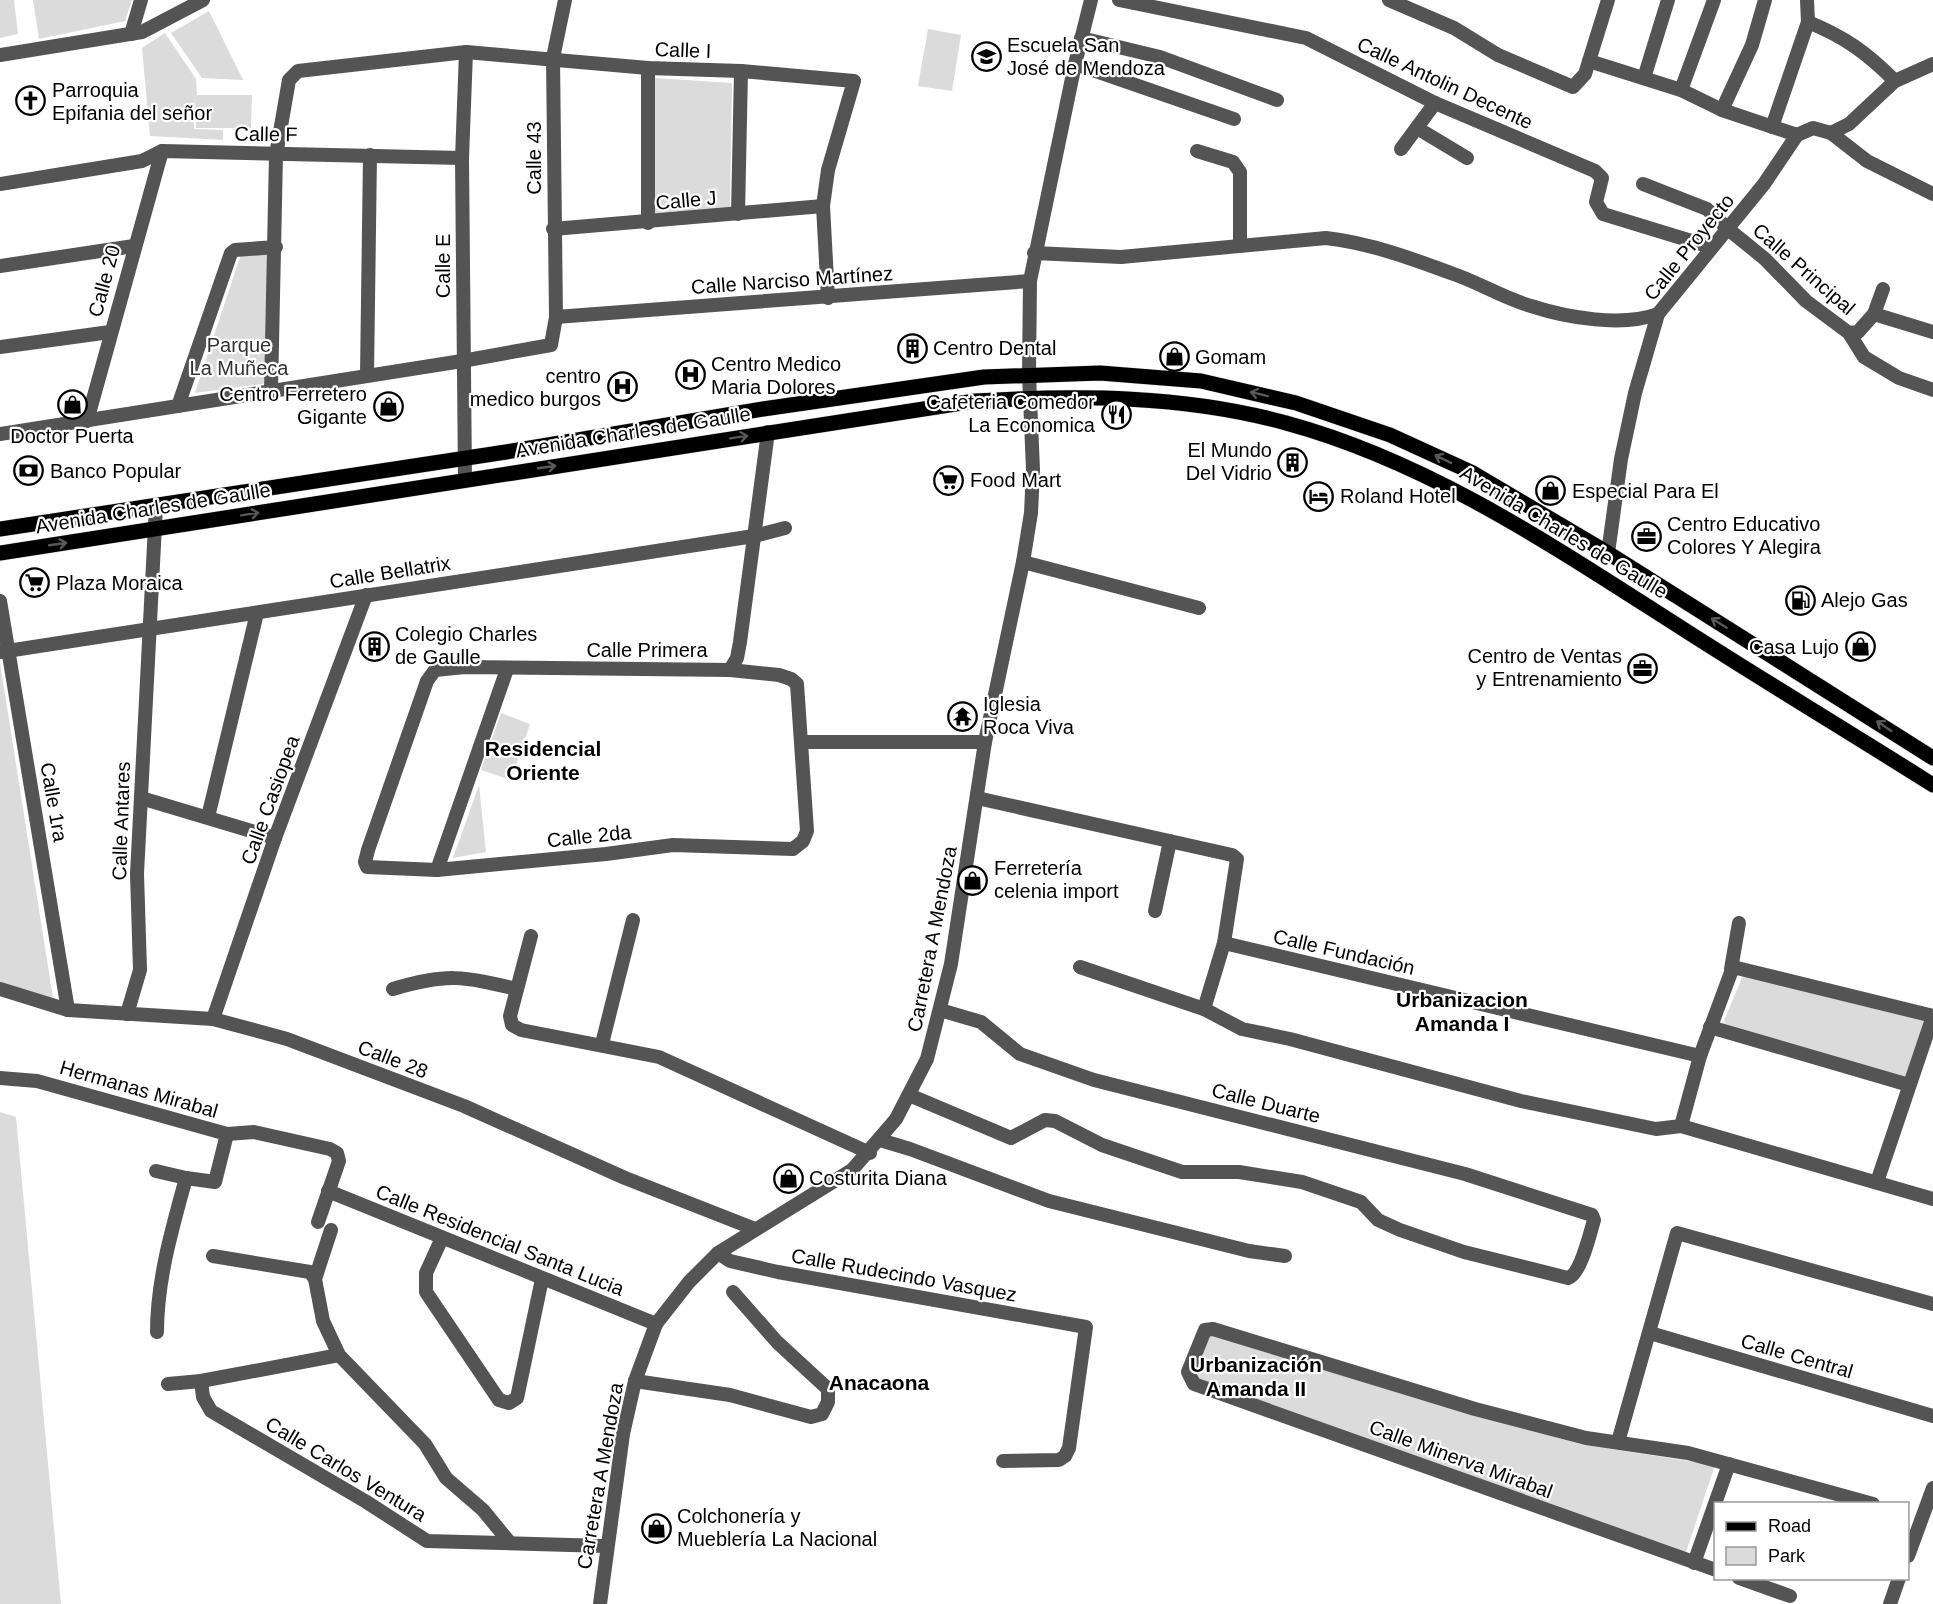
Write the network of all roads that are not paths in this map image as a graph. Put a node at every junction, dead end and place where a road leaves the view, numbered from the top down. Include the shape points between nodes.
1 (141, 0) edge
2 (203, 0) edge
3 (565, 0) edge
4 (1091, 0) edge
5 (1119, 0) edge
6 (1389, 0) edge
7 (1608, 0) edge
8 (1668, 0) edge
9 (1714, 0) edge
10 (1766, 0) edge
11 (1806, 0) edge
12 (1808, 22) junction
13 (131, 34) junction
14 (1081, 38) junction
15 (466, 52) junction
16 (0, 55) edge
17 (553, 58) junction
18 (1589, 61) junction
19 (1075, 63) junction
20 (1933, 64) edge
21 (648, 68) junction
22 (741, 71) junction
23 (1644, 78) junction
24 (1894, 81) junction
25 (1681, 90) junction
26 (1277, 100) dead end
27 (1435, 103) junction
28 (1722, 110) junction
29 (1234, 119) dead end
30 (1772, 127) junction
31 (1417, 128) junction
32 (1831, 133) junction
33 (1797, 135) junction
34 (1401, 148) dead end
35 (1197, 151) dead end
36 (162, 152) junction
37 (276, 154) junction
38 (370, 155) junction
39 (462, 158) junction
40 (1467, 158) dead end
41 (0, 184) edge
42 (1643, 184) dead end
43 (1933, 194) edge
44 (823, 206) junction
45 (738, 214) junction
46 (648, 223) junction
47 (553, 229) junction
48 (1728, 229) junction
49 (134, 246) junction
50 (1240, 246) junction
51 (276, 247) junction
52 (1711, 247) junction
53 (1034, 253) junction
54 (0, 266) edge
55 (1030, 281) junction
56 (1883, 289) dead end
57 (828, 298) junction
58 (1658, 314) junction
59 (1874, 314) junction
60 (556, 317) junction
61 (110, 332) junction
62 (1933, 332) edge
63 (1849, 333) junction
64 (0, 348) edge
65 (462, 361) junction
66 (1029, 374) junction
67 (367, 375) junction
68 (1933, 390) edge
69 (271, 392) junction
70 (1030, 398) junction
71 (178, 406) junction
72 (87, 421) junction
73 (768, 432) junction
74 (0, 434) edge
75 (506, 452) junction
76 (464, 458) junction
77 (506, 473) junction
78 (465, 479) junction
79 (156, 506) junction
80 (785, 528) dead end
81 (0, 529) edge
82 (156, 530) junction
83 (1571, 533) junction
84 (754, 536) junction
85 (1558, 552) junction
86 (0, 553) edge
87 (1608, 554) junction
88 (1023, 562) junction
89 (366, 595) junction
90 (0, 601) edge
91 (1199, 608) dead end
92 (257, 613) junction
93 (149, 628) junction
94 (1764, 651) junction
95 (4, 652) edge
96 (507, 669) junction
97 (730, 670) junction
98 (1752, 673) junction
99 (803, 742) junction
100 (985, 742) junction
101 (1933, 758) edge
102 (1933, 785) edge
103 (141, 798) junction
104 (977, 798) junction
105 (208, 817) junction
106 (275, 838) junction
107 (1170, 841) junction
108 (367, 867) joint
109 (437, 870) junction
110 (1155, 911) dead end
111 (633, 920) dead end
112 (1739, 923) dead end
113 (531, 936) dead end
114 (1224, 943) junction
115 (1080, 967) dead end
116 (1733, 968) junction
117 (0, 989) edge
118 (393, 989) dead end
119 (517, 989) junction
120 (1204, 1009) junction
121 (68, 1010) junction
122 (940, 1010) junction
123 (127, 1014) junction
124 (1933, 1016) edge
125 (213, 1019) junction
126 (1710, 1027) junction
127 (602, 1044) junction
128 (1700, 1056) junction
129 (0, 1078) edge
130 (1909, 1085) junction
131 (909, 1095) junction
132 (1681, 1126) junction
133 (227, 1134) junction
134 (880, 1140) junction
135 (870, 1153) junction
136 (156, 1171) dead end
137 (186, 1179) junction
138 (1877, 1182) junction
139 (328, 1191) junction
140 (1933, 1199) edge
141 (318, 1222) dead end
142 (755, 1229) junction
143 (331, 1230) dead end
144 (442, 1238) junction
145 (718, 1253) junction
146 (213, 1256) dead end
147 (1285, 1256) dead end
148 (542, 1278) junction
149 (315, 1279) junction
150 (733, 1292) dead end
151 (1933, 1304) edge
152 (656, 1324) junction
153 (157, 1332) dead end
154 (1650, 1333) junction
155 (339, 1355) junction
156 (201, 1381) junction
157 (635, 1381) junction
158 (168, 1384) dead end
159 (1933, 1416) edge
160 (1618, 1442) junction
161 (1003, 1461) dead end
162 (1729, 1464) junction
163 (1933, 1488) edge
164 (1716, 1502) edge
165 (1869, 1502) edge
166 (1714, 1506) edge
167 (1909, 1513) edge
168 (1922, 1517) junction
169 (510, 1543) junction
170 (606, 1546) junction
171 (1909, 1553) edge
172 (1694, 1563) junction
173 (1714, 1569) edge
174 (1745, 1580) edge
175 (1898, 1580) edge
176 (1790, 1596) dead end
177 (602, 1604) edge
178 (1890, 1604) edge

1 - 13 street
2 - 13 street
3 - 17 street, Calle 43
4 - 14 street, Carretera A Mendoza
5 - 27 street, Calle Antolin Decente via 1306,38
6 - 18 street via 1454,28 1498,55 1568,87 1580,83
7 - 18 street
8 - 23 street
9 - 25 street
10 - 28 street via 1752,45
11 - 12 street
12 - 24 street via 1869,54
12 - 30 street
13 - 16 street
14 - 19 street, Carretera A Mendoza
14 - 26 street via 1160,57
15 - 17 street, Calle I
15 - 37 street, Calle I via 297,71 289,80
15 - 39 street, Calle E
17 - 21 street, Calle I
17 - 47 street, Calle 43
18 - 23 street
19 - 29 street
19 - 53 street, Carretera A Mendoza
20 - 24 street
21 - 22 street, Calle I
21 - 46 street
22 - 44 street, Calle I via 854,81 828,170
22 - 45 street
23 - 25 street
24 - 32 street via 1849,124
25 - 28 street
27 - 31 street
27 - 52 street, Calle Antolin Decente via 1596,171 1602,178 1596,202 1603,214
28 - 30 street
30 - 33 street
31 - 34 street
31 - 40 street
32 - 33 street via 1813,128
32 - 43 street via 1867,161
33 - 48 street, Calle Proyecto
35 - 50 street via 1233,162 1240,172
36 - 37 street, Calle F
36 - 41 street, Calle F via 142,161
36 - 49 street, Calle 20
37 - 38 street, Calle F
37 - 51 street
38 - 39 street, Calle F
38 - 67 street
39 - 65 street, Calle E
42 - 48 street, Calle Principal via 1701,205
44 - 45 street, Calle J
44 - 57 street, Calle I
45 - 46 street, Calle J
46 - 47 street, Calle J
47 - 60 street, Calle 43
48 - 52 street, Calle Proyecto
48 - 63 street, Calle Principal via 1765,259 1806,301
49 - 54 street
49 - 61 street, Calle 20
50 - 53 street via 1121,257
50 - 58 street via 1326,238 1353,241 1458,276 1531,306 1575,315 1637,320
51 - 69 street
51 - 71 street via 231,253
52 - 58 street, Calle Proyecto
53 - 55 street, Carretera A Mendoza
55 - 57 street, Calle Narciso Martínez
55 - 66 street, Carretera A Mendoza
56 - 59 street
57 - 60 street, Calle Narciso Martínez
58 - 87 street, Calle Proyecto via 1635,393
59 - 62 street
59 - 63 street via 1858,332
60 - 65 street, Calle 43 via 553,341 548,346
61 - 64 street
61 - 72 street, Calle 20
63 - 68 street, Calle Principal via 1864,357 1899,378
65 - 67 street
65 - 76 street, Calle E
66 - 70 street, Carretera A Mendoza
66 - 75 main road, Avenida Charles de Gaulle via 763,408
83 -> 66 main road, Avenida Charles de Gaulle via 1436,455 1296,403 1219,384 1173,378
67 - 69 street
69 - 71 street
70 - 73 main road, Avenida Charles de Gaulle via 975,401
70 - 85 main road, Avenida Charles de Gaulle via 1159,400 1254,415 1304,428 1420,472
70 - 88 street, Carretera A Mendoza via 1034,470
71 - 72 street
72 - 74 street
77 -> 73 main road, Avenida Charles de Gaulle
73 - 84 street
75 - 76 main road, Avenida Charles de Gaulle
75 - 77 main road
76 - 78 street, Calle E
76 - 79 main road, Avenida Charles de Gaulle
77 - 78 main road, Avenida Charles de Gaulle
82 -> 78 main road, Avenida Charles de Gaulle
79 - 81 main road, Avenida Charles de Gaulle
79 - 82 street, Calle Antares
80 - 84 street, Calle Bellatrix
86 -> 82 main road, Avenida Charles de Gaulle
82 - 93 street, Calle Antares
83 - 85 main road
83 - 87 main road, Avenida Charles de Gaulle
84 - 89 street, Calle Bellatrix
84 - 97 street via 739,650
85 - 98 main road, Avenida Charles de Gaulle
94 -> 87 main road, Avenida Charles de Gaulle
88 - 91 street
88 - 100 street, Carretera A Mendoza
89 - 92 street, Calle Bellatrix
89 - 106 street, Calle Casiopea
90 - 95 street, Calle 1ra
92 - 93 street, Calle Bellatrix
92 - 105 street
93 - 95 street, Calle Bellatrix
93 - 103 street, Calle Antares
94 - 98 main road
101 -> 94 main road, Avenida Charles de Gaulle
95 - 121 street, Calle 1ra
96 - 97 street, Calle Primera
96 - 108 street, Calle Primera via 435,670 427,681 364,862
96 - 109 street
97 - 99 street, Calle Primera via 779,675 797,684
98 - 102 main road, Avenida Charles de Gaulle
99 - 100 street
99 - 109 street, Calle 2da via 807,831 803,842 793,849 673,845
100 - 104 street, Carretera A Mendoza
103 - 105 street
103 - 123 street, Calle Antares via 137,874 140,970
104 - 107 street
104 - 122 street, Carretera A Mendoza via 965,885
105 - 106 street
106 - 125 street, Calle Casiopea
107 - 110 street
107 - 114 street via 1237,859
108 - 109 street, Calle 2da
111 - 127 street
112 - 116 street
113 - 119 street
114 - 120 street
114 - 128 street, Calle Fundación
115 - 120 street
116 - 124 street
116 - 126 street
117 - 121 street, Calle 28
118 - 119 street via 432,978 466,977
119 - 127 street via 510,1016 512,1024 521,1030
120 - 132 street via 1242,1029 1290,1038 1521,1101 1656,1130
121 - 123 street, Calle 28
122 - 131 street, Carretera A Mendoza via 927,1059
122 - 131 street, Calle Duarte via 981,1022 1020,1054 1094,1080 1465,1174 1592,1215 1594,1220 1582,1257 1575,1274 1568,1278 1400,1230 1378,1220 1361,1202 1302,1182 1239,1172 1182,1172 1102,1145 1055,1121 1045,1120 1011,1138
123 - 125 street, Calle 28
124 - 130 street
125 - 142 street, Calle 28 via 287,1039 453,1102 624,1178
126 - 128 street
126 - 130 street
127 - 135 street via 659,1057
128 - 132 street
129 - 133 street, Hermanas Mirabal via 37,1081
130 - 138 street
131 - 134 street, Carretera A Mendoza
132 - 138 street
133 - 137 street via 214,1182
133 - 139 street, Hermanas Mirabal via 254,1132 337,1153 339,1161
134 - 135 street, Carretera A Mendoza
134 - 147 street via 1049,1201 1249,1251
135 - 142 street, Carretera A Mendoza via 852,1170
136 - 137 street
137 - 153 street via 157,1303
138 - 140 street
139 - 141 street
139 - 144 street, Calle Residencial Santa Lucia
142 - 145 street, Carretera A Mendoza
143 - 149 street
144 - 148 street, Calle Residencial Santa Lucia
144 - 148 street via 426,1273 426,1292 499,1400 509,1403 517,1398
145 - 152 street, Carretera A Mendoza via 689,1281
145 - 161 street, Calle Rudecindo Vasquez via 730,1261 778,1272 1086,1327 1065,1456 1059,1460
146 - 149 street via 310,1272
148 - 152 street, Calle Residencial Santa Lucia
149 - 155 street via 322,1322
150 - 157 street via 777,1342 828,1389 828,1402 822,1414 811,1417 730,1395
151 - 154 street via 1681,1232 1675,1236
152 - 157 street, Carretera A Mendoza
154 - 159 street, Calle Central
154 - 160 street
155 - 156 street
155 - 169 street via 425,1444 446,1478 483,1510
156 - 158 street
156 - 169 street, Calle Carlos Ventura via 203,1397 211,1411 427,1541
157 - 170 street, Carretera A Mendoza
160 - 162 street
160 - 172 street, Calle Minerva Mirabal via 1586,1438 1466,1407 1213,1329 1205,1330 1188,1372 1194,1384
162 - 164 street
162 - 165 street
163 - 168 street
166 - 172 street
167 - 168 street
168 - 171 street
169 - 170 street, Calle Carlos Ventura
170 - 177 street, Carretera A Mendoza
172 - 173 street, Calle Minerva Mirabal
174 - 176 street
175 - 178 street

